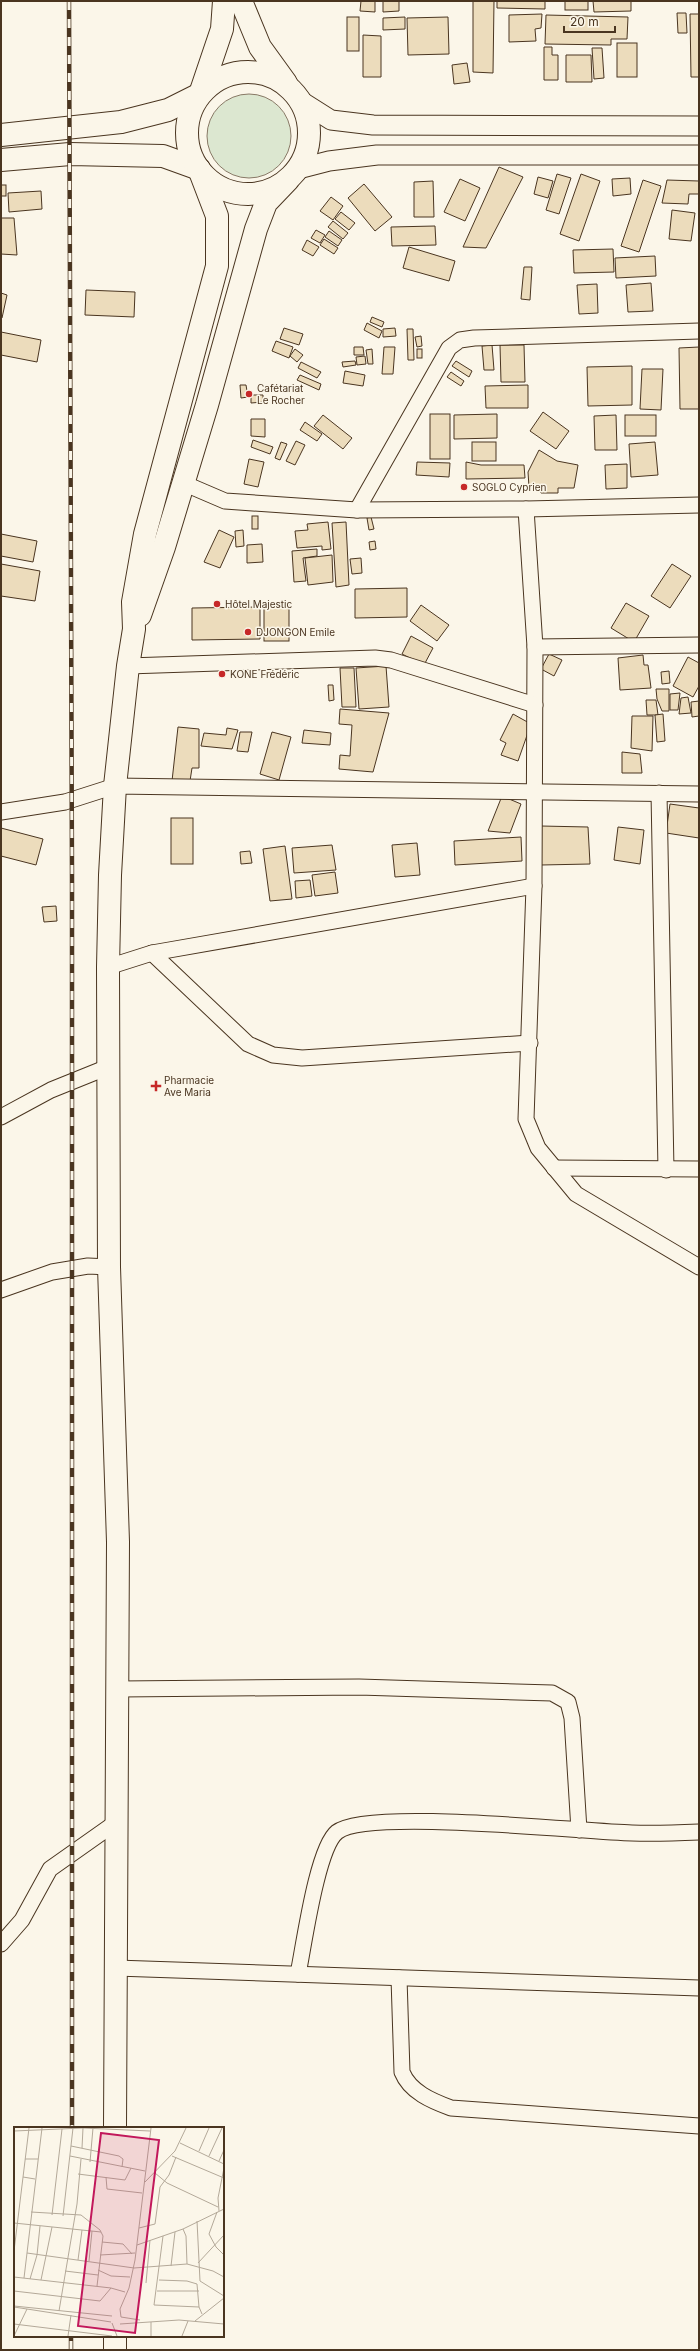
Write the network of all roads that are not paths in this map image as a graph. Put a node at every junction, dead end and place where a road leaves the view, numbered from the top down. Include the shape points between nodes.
1 (224, 1) edge
2 (241, 1) edge
3 (200, 94) junction
4 (295, 94) junction
5 (699, 126) edge
6 (1, 135) edge
7 (699, 155) edge
8 (1, 160) edge
9 (199, 170) junction
10 (293, 174) junction
11 (699, 331) edge
12 (183, 483) junction
13 (699, 505) edge
14 (526, 509) junction
15 (357, 510) junction
16 (134, 629) junction
17 (699, 645) edge
18 (535, 647) junction
19 (128, 666) junction
20 (535, 705) junction
21 (115, 786) junction
22 (534, 791) junction
23 (659, 793) junction
24 (699, 794) edge
25 (1, 812) edge
26 (534, 886) junction
27 (152, 953) junction
28 (108, 967) junction
29 (530, 1043) junction
30 (108, 1067) junction
31 (1, 1117) edge
32 (554, 1168) junction
33 (699, 1169) edge
34 (666, 1170) junction
35 (110, 1266) junction
36 (699, 1267) edge
37 (1, 1290) edge
38 (119, 1689) junction
39 (118, 1821) junction
40 (579, 1830) junction
41 (699, 1832) edge
42 (1, 1944) edge
43 (116, 1968) junction
44 (298, 1974) junction
45 (399, 1978) junction
46 (699, 1988) edge
47 (699, 2126) edge
48 (115, 2127) edge
49 (115, 2337) edge
50 (115, 2350) edge

1 - 3 main road via 222,29
2 - 4 main road via 260,47
3 - 4 main road via 216,80 237,72 254,72 270,75
3 - 6 main road via 168,110 121,122
3 - 9 main road via 190,112 186,132 189,152
4 - 5 street via 331,120 373,126
4 - 10 main road via 306,112 310,136 308,147
7 - 10 street via 377,155 329,161
8 - 9 main road via 70,154 163,156
9 - 10 main road via 219,187 236,193 263,192
9 - 16 main road via 217,216 217,266 144,534 133,602
10 - 12 main road via 266,203 256,229
11 - 15 street via 460,340 449,348
12 - 15 street via 225,500
12 - 16 main road via 146,603
13 - 14 street
14 - 15 street
14 - 18 street
16 - 19 main road
17 - 18 street
18 - 20 street
19 - 20 street via 375,658 391,660
19 - 21 main road
20 - 22 street
21 - 22 street
21 - 25 street via 65,802
21 - 28 main road
22 - 23 street
22 - 26 street
23 - 24 street
23 - 34 street
26 - 27 street
26 - 29 street
27 - 28 street
27 - 29 street via 248,1044 273,1055 302,1058
28 - 30 main road
29 - 32 street via 526,1119 538,1148
30 - 31 street via 51,1090
30 - 35 main road
32 - 34 street
32 - 36 street via 576,1194
33 - 34 street
35 - 37 street via 88,1266 52,1272
35 - 38 main road via 118,1542
38 - 39 main road
38 - 40 street via 359,1687 490,1689 552,1693 568,1702 572,1718
39 - 42 street via 50,1869 22,1920
39 - 43 main road
40 - 41 street via 633,1833
40 - 44 street via 412,1820 354,1825 337,1832 323,1853
43 - 44 street
43 - 48 main road
44 - 45 street
45 - 46 street
45 - 47 street via 402,2072 406,2080 432,2101 451,2108
49 - 50 main road

